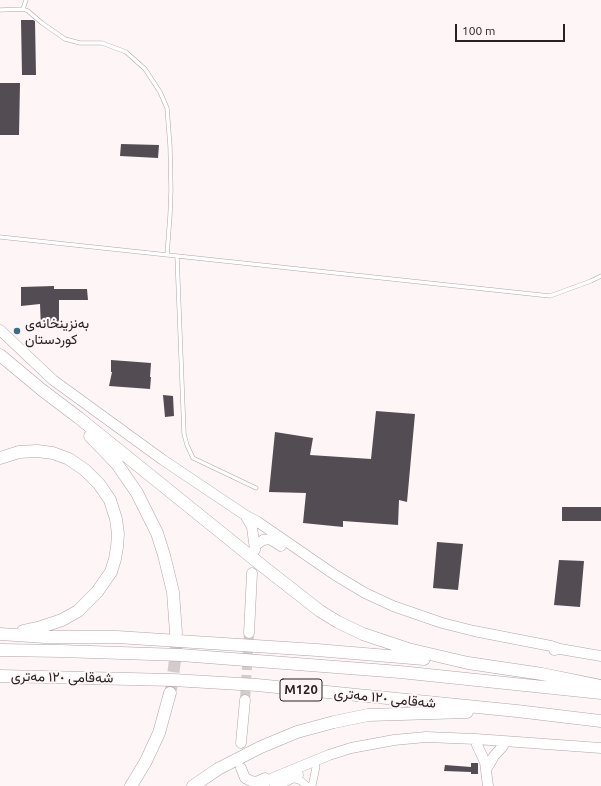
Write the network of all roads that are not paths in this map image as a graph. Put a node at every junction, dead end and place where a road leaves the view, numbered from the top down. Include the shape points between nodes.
1 (26, 0) edge
2 (23, 9) junction
3 (0, 10) edge
4 (0, 237) edge
5 (166, 255) junction
6 (177, 256) junction
7 (601, 276) edge
8 (0, 330) edge
9 (0, 355) edge
10 (42, 390) junction
11 (0, 458) edge
12 (256, 488) dead end
13 (245, 515) junction
14 (252, 573) dead end
15 (176, 633) tunnel mouth
16 (249, 633) tunnel mouth
17 (0, 634) edge
18 (560, 649) junction
19 (0, 650) edge
20 (601, 656) edge
21 (468, 663) junction
22 (0, 676) edge
23 (601, 686) edge
24 (170, 693) tunnel mouth
25 (601, 693) edge
26 (244, 700) tunnel mouth
27 (518, 711) junction
28 (601, 721) edge
29 (240, 743) dead end
30 (477, 745) junction
31 (503, 746) junction
32 (601, 748) edge
33 (601, 754) edge
34 (240, 768) dead end
35 (316, 768) junction
36 (487, 768) junction
37 (292, 778) junction
38 (274, 782) edge
39 (131, 786) edge
40 (194, 786) edge
41 (258, 786) edge
42 (307, 786) edge
43 (312, 786) edge
44 (488, 786) edge

1 - 2 lane
2 - 3 lane
2 - 5 lane via 65,39 80,43 102,43 126,52 145,69 160,92 167,108 170,146 170,215
4 - 5 lane
5 - 6 lane
6 - 7 lane via 550,296
6 - 12 lane via 184,434 187,445 193,458
8 - 13 street via 53,380 163,460
9 - 10 highway
10 - 15 highway via 107,453 141,500 157,533 164,555 173,592
10 - 21 highway via 326,614 363,634 391,644
11 - 17 highway via 19,452 37,451 53,453 77,463 94,477 110,500 118,534 118,547 110,572 86,605 72,615 49,625
13 - 18 street via 349,584 393,606 456,627
13 - 18 street via 252,527 256,548 266,539 273,540 347,590 385,609 423,624 480,639
14 - 16 street
17 - 21 highway via 132,638
18 - 20 street
19 - 25 highway, شەقامی ١٢٠ مەتری / M120 via 196,656 400,672
21 - 23 highway
22 - 27 highway, شەقامی ١٢٠ مەتری / M120 via 173,680 258,685
24 - 39 highway via 159,732
26 - 29 street
27 - 28 highway, شەقامی ١٢٠ مەتری / M120
27 - 40 highway via 368,715 334,722 298,732 261,747 218,769
30 - 31 street
30 - 35 street via 397,745 356,754
30 - 36 street
31 - 33 street
31 - 36 street
32 - 38 street via 476,739 405,739 351,748 313,761
34 - 38 street via 243,776 251,781 267,778
35 - 37 street
35 - 43 street
36 - 44 street
37 - 38 street
37 - 42 street
38 - 41 street

